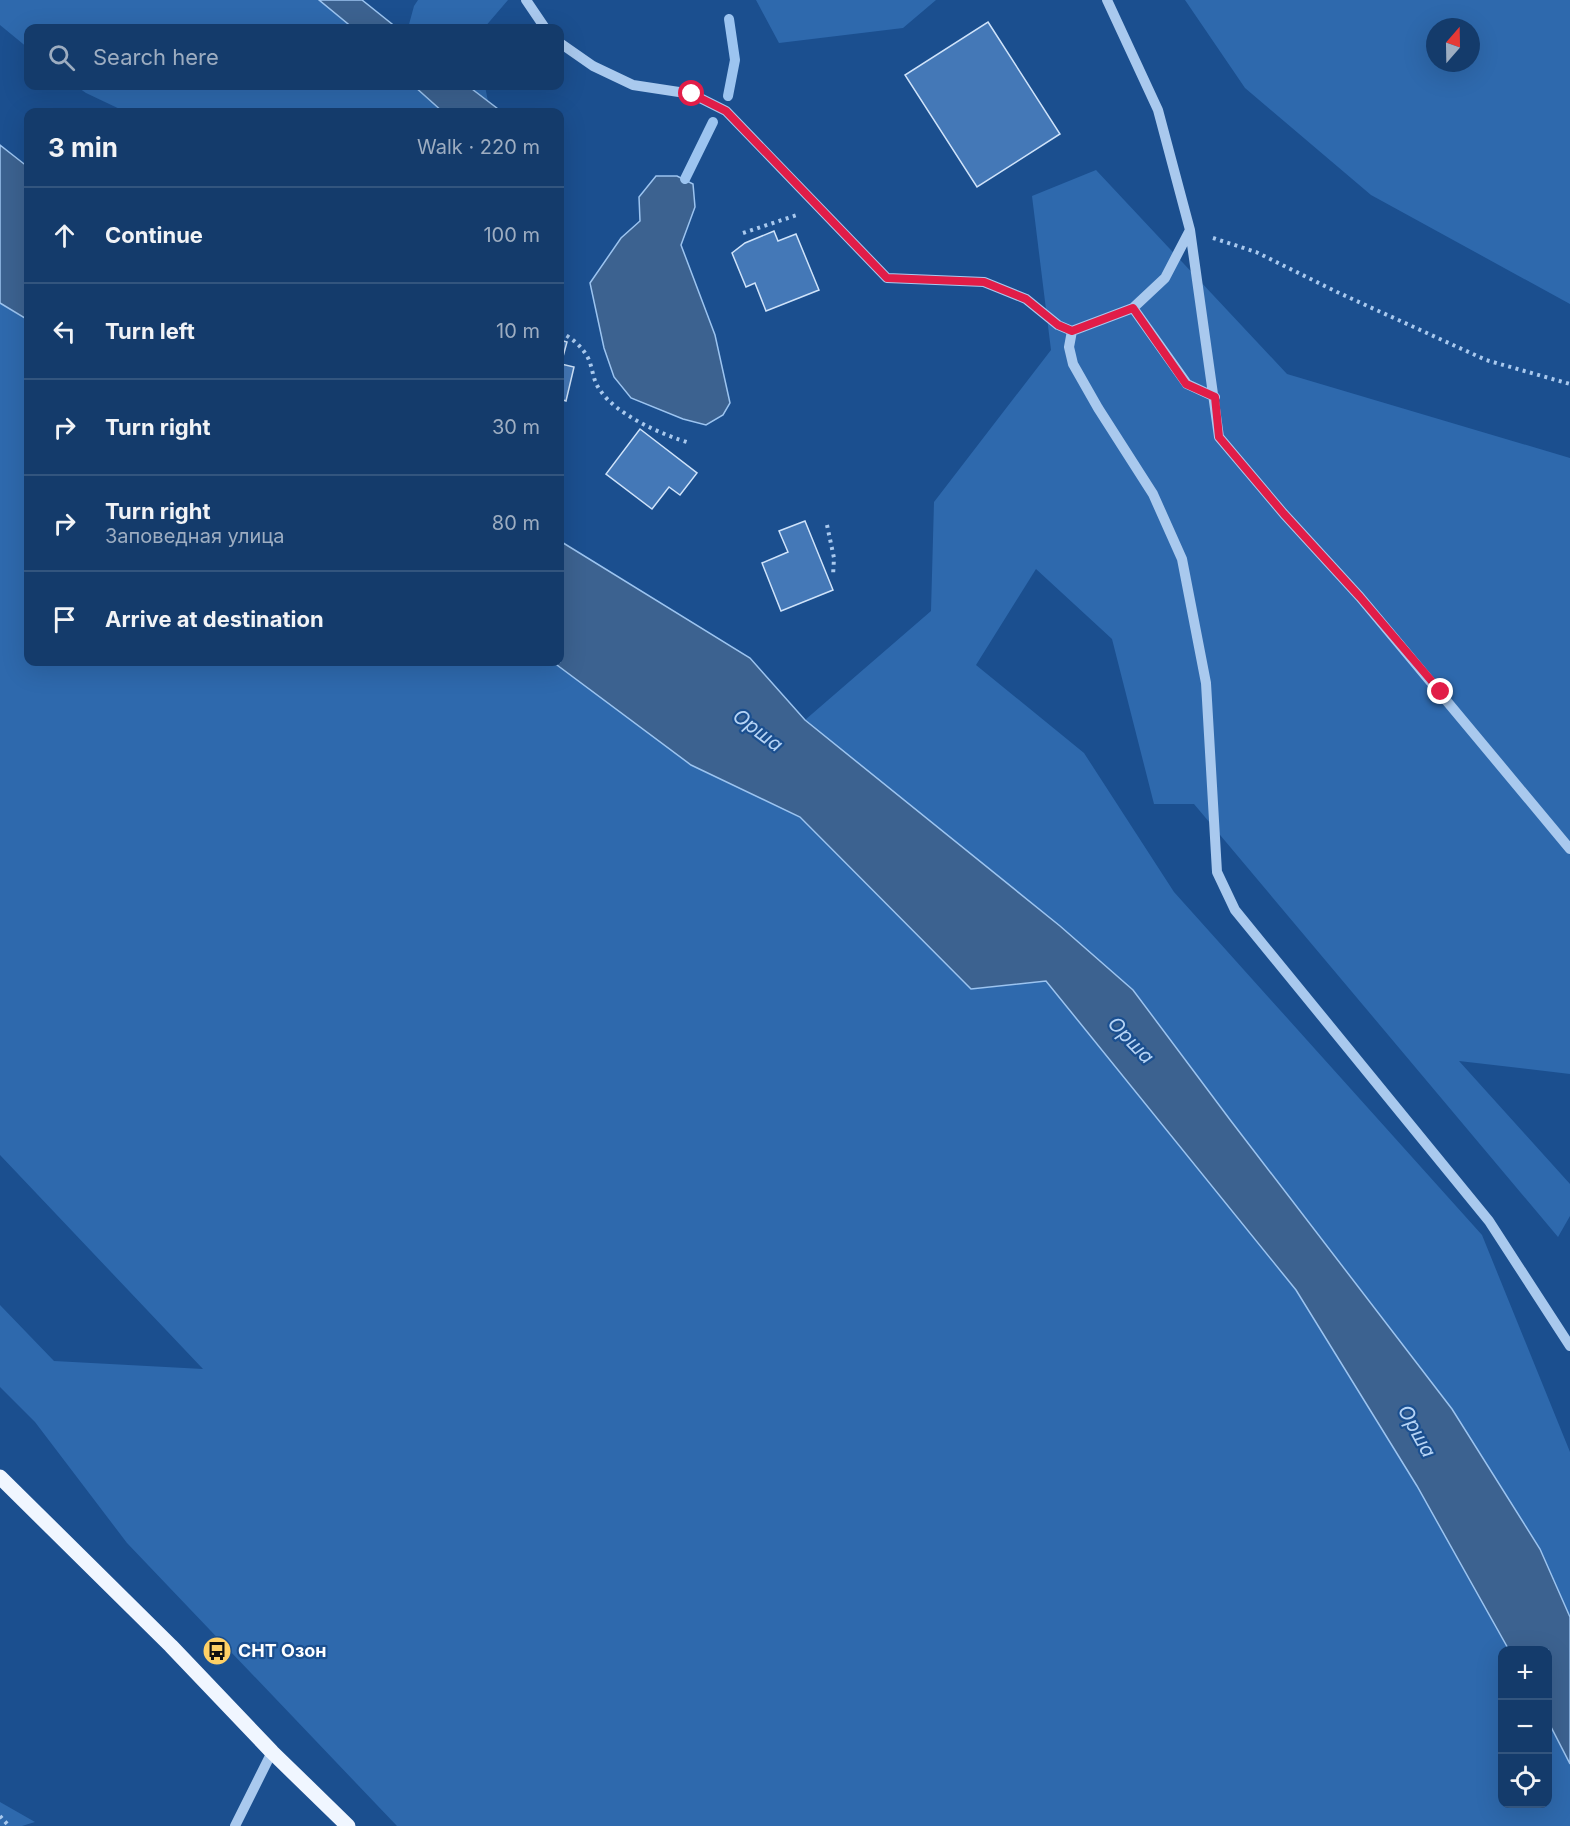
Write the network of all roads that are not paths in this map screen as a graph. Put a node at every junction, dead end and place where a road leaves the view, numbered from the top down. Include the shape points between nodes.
1 (526, 0) edge
2 (1107, 0) edge
3 (542, 24) edge
4 (564, 46) edge
5 (1190, 230) junction
6 (1133, 308) junction
7 (1072, 331) junction
8 (1215, 397) junction
9 (1570, 849) edge
10 (1570, 1346) edge
11 (0, 1477) edge
12 (272, 1752) junction
13 (235, 1826) edge
14 (348, 1826) edge

1 - 3 street
2 - 5 street via 1158,110
4 - 7 street via 593,66 633,85 692,94 726,111 887,278 984,282 1026,299 1058,325
5 - 6 street via 1166,278
5 - 8 street
6 - 7 street
6 - 8 street via 1186,384
7 - 10 street via 1069,347 1073,364 1153,494 1182,559 1206,683 1217,872 1235,910 1489,1221
8 - 9 street via 1219,437 1360,597
11 - 12 main road
12 - 13 street
12 - 14 main road

